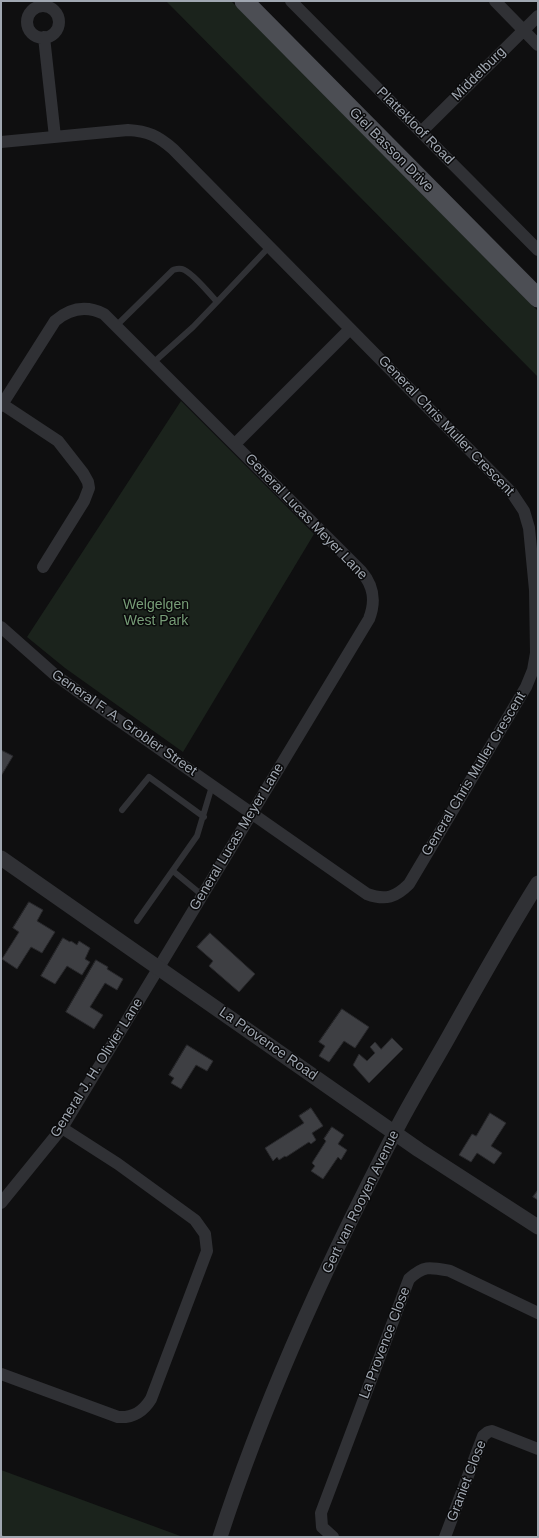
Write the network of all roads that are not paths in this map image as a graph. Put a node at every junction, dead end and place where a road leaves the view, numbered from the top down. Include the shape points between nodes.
1 (244, 1) edge
2 (291, 1) edge
3 (495, 1) edge
4 (538, 16) edge
5 (524, 30) junction
6 (44, 38) dead end
7 (538, 45) edge
8 (421, 132) junction
9 (55, 137) junction
10 (1, 142) edge
11 (269, 247) junction
12 (538, 250) edge
13 (538, 298) edge
14 (217, 302) junction
15 (117, 325) junction
16 (350, 329) junction
17 (154, 362) junction
18 (1, 405) edge
19 (235, 444) junction
20 (43, 567) dead end
21 (536, 590) edge
22 (1, 627) edge
23 (212, 786) junction
24 (122, 810) dead end
25 (252, 813) junction
26 (204, 817) junction
27 (1, 858) edge
28 (172, 871) junction
29 (538, 883) edge
30 (202, 895) junction
31 (137, 921) dead end
32 (158, 967) junction
33 (62, 1128) junction
34 (394, 1133) junction
35 (1, 1202) edge
36 (538, 1227) edge
37 (538, 1313) edge
38 (1, 1374) edge
39 (538, 1449) edge
40 (220, 1537) edge
41 (333, 1537) edge
42 (445, 1537) edge

1 - 13 main road, Giel Basson Drive
2 - 8 street, Plattekloof Road
3 - 5 street
4 - 5 street, Middelburg
5 - 7 street
5 - 8 street, Middelburg
6 - 9 street
8 - 12 street, Plattekloof Road
9 - 10 street, General Chris Muller Crescent
9 - 11 street, General Chris Muller Crescent via 141,131 162,139
11 - 14 lane
11 - 16 street, General Chris Muller Crescent
14 - 15 lane via 184,269 177,268
14 - 17 lane
15 - 17 street, General Lucas Meyer Lane
15 - 18 street, General Lucas Meyer Lane via 104,314 89,308 73,310 60,316
16 - 19 street
16 - 21 street, General Chris Muller Crescent via 512,493 524,511 529,528
17 - 19 street, General Lucas Meyer Lane
18 - 20 street via 58,441 88,482 89,488 84,501
19 - 25 street, General Lucas Meyer Lane via 368,579 374,601 369,619
21 - 25 street, General Chris Muller Crescent via 536,653 526,687 409,884 402,891 383,898 367,894
22 - 23 street, General F. A. Grobler Street via 54,674
23 - 25 street, General F. A. Grobler Street
23 - 26 lane
24 - 26 lane via 149,777
25 - 30 street, General Lucas Meyer Lane
26 - 28 lane via 197,836
27 - 32 street, La Provence Road
28 - 30 lane
28 - 31 lane
29 - 34 street, Gert van Rooyen Avenue
30 - 32 street, General Lucas Meyer Lane
32 - 33 street, General J. H. Olivier Lane
32 - 34 street, La Provence Road
33 - 35 street, General J. H. Olivier Lane
33 - 38 street via 118,1164 195,1220 205,1234 207,1251 151,1399 139,1413 126,1418 118,1417
34 - 36 street, La Provence Road
34 - 40 street, Gert van Rooyen Avenue via 301,1329 265,1414
37 - 41 street, La Provence Close via 450,1272 426,1268 419,1270 409,1279 321,1513 322,1527
39 - 42 street, Graniet Close via 492,1431 483,1436

